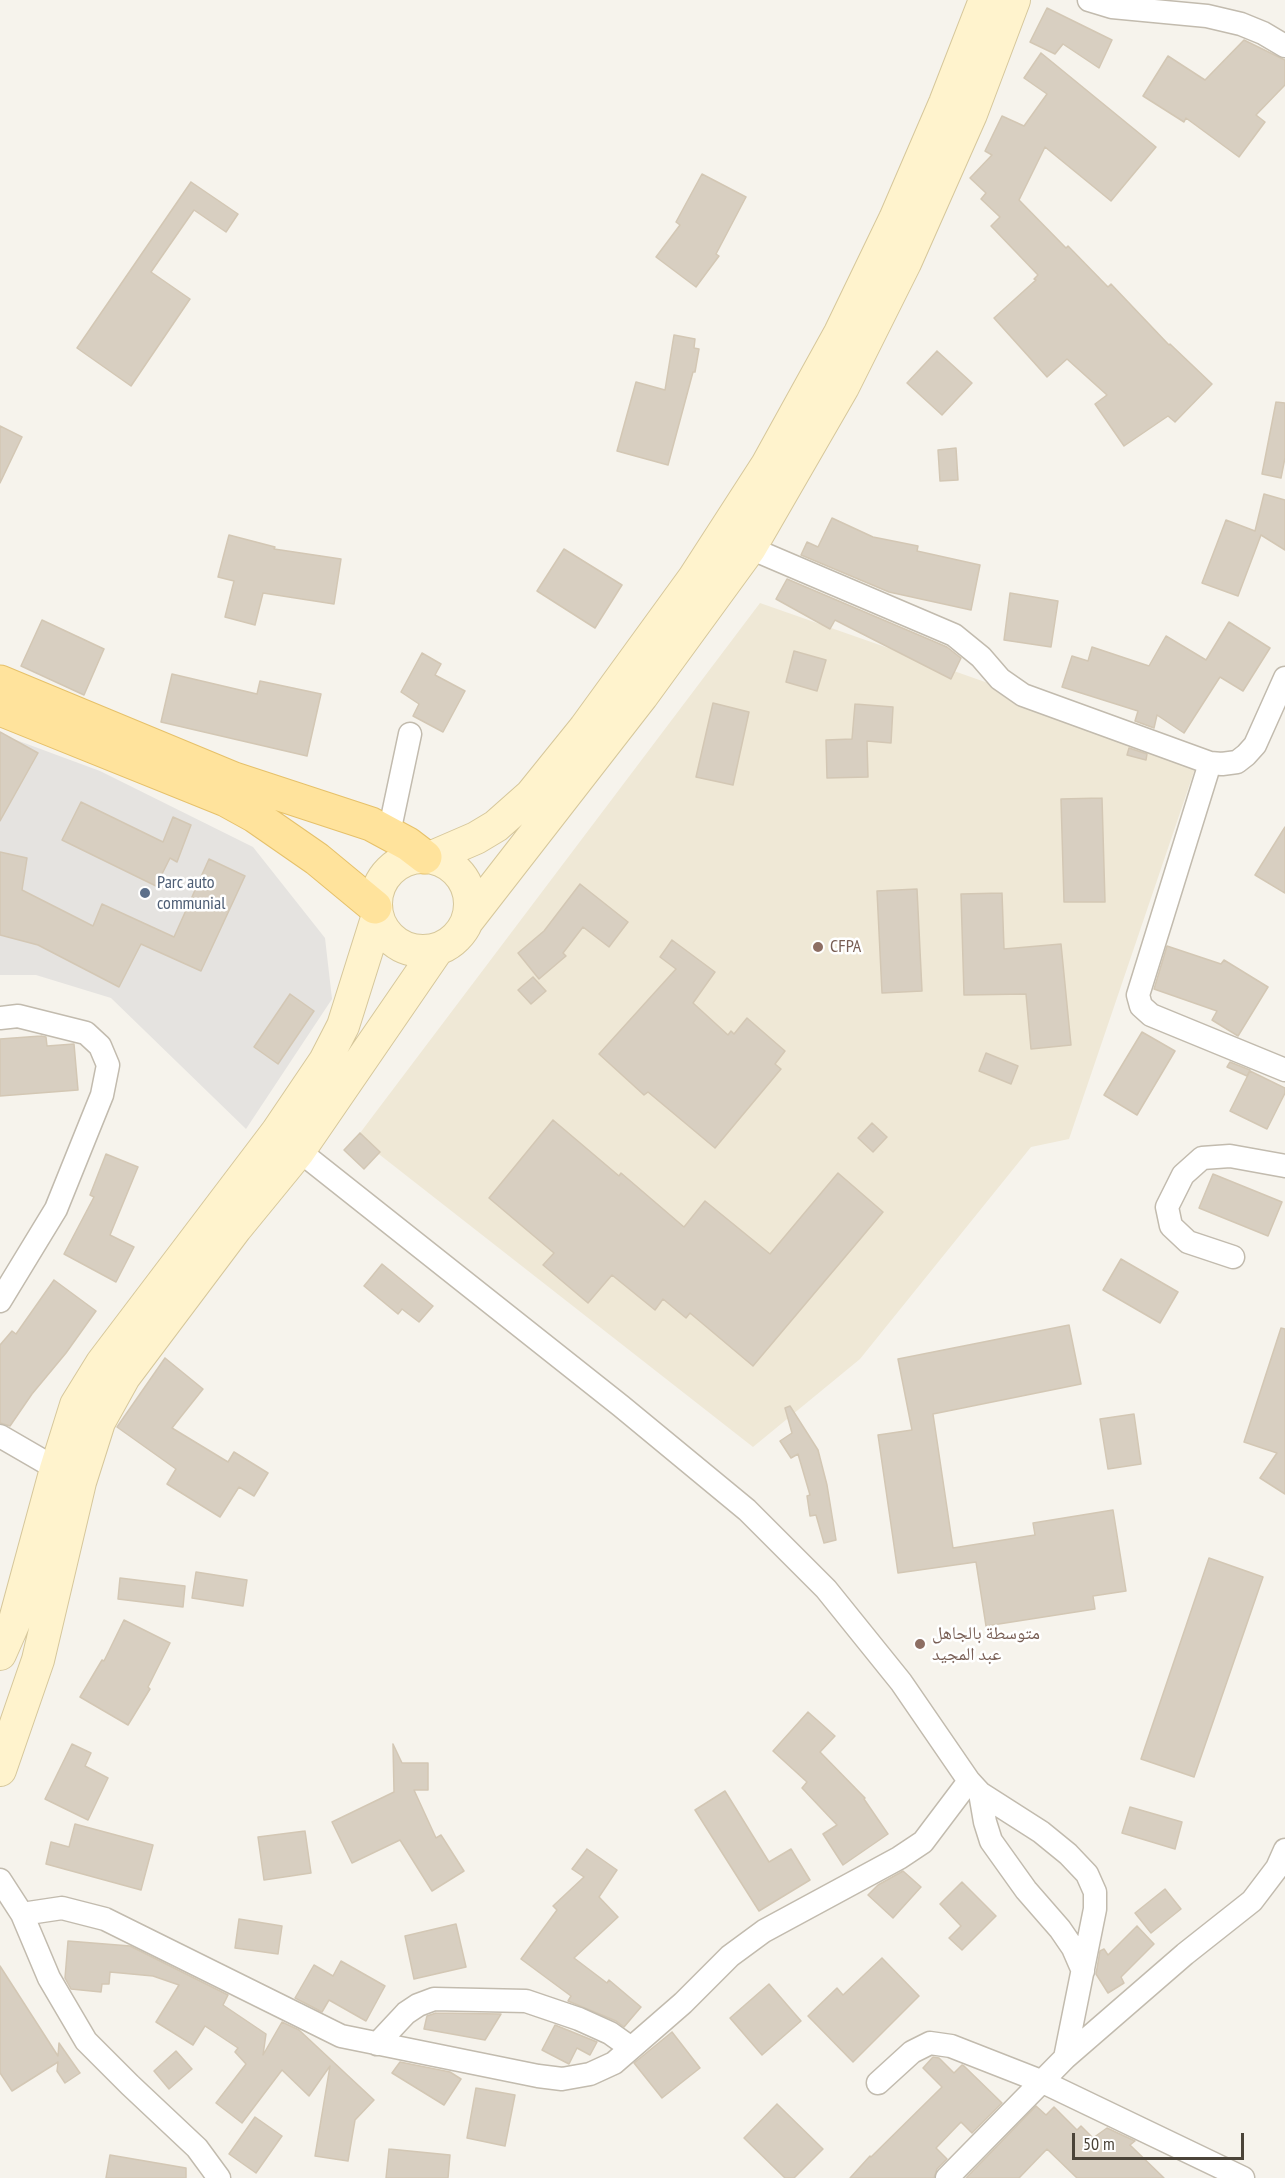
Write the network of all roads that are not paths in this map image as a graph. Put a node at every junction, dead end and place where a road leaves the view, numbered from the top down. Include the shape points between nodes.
1 (985, 0) edge
2 (1014, 0) edge
3 (1089, 0) edge
4 (1214, 8) edge
5 (1285, 46) edge
6 (750, 548) junction
7 (1285, 678) edge
8 (0, 682) edge
9 (0, 709) edge
10 (410, 734) dead end
11 (1210, 763) junction
12 (389, 833) junction
13 (429, 857) junction
14 (376, 913) junction
15 (468, 920) junction
16 (437, 950) junction
17 (0, 1018) edge
18 (1285, 1070) edge
19 (288, 1141) junction
20 (1285, 1166) edge
21 (1233, 1257) dead end
22 (0, 1301) edge
23 (0, 1436) edge
24 (68, 1475) junction
25 (0, 1654) edge
26 (0, 1770) edge
27 (975, 1787) junction
28 (1285, 1850) edge
29 (0, 1880) edge
30 (22, 1914) junction
31 (1083, 1971) junction
32 (376, 2044) junction
33 (631, 2048) junction
34 (1065, 2058) junction
35 (1043, 2082) junction
36 (878, 2083) dead end
37 (219, 2178) edge
38 (947, 2178) edge
39 (1243, 2178) edge

1 - 13 main road via 896,219 840,333 767,465 694,578 531,795 496,826
2 - 6 main road via 971,114 905,263 843,387
3 - 4 street via 1112,7
4 - 5 street
6 - 11 street via 954,635 1023,695
6 - 15 main road via 642,696
7 - 11 street via 1255,745 1236,762
8 - 12 main road via 234,778
9 - 14 main road via 226,800 318,859
10 - 12 street
11 - 18 street via 1138,995 1141,1006 1151,1015
12 - 13 main road
13 - 14 main road via 403,861 385,875 375,896
13 - 15 main road via 443,861 461,876 470,897
14 - 16 main road via 382,930 401,946 412,951
14 - 19 main road via 335,1044
15 - 16 main road via 458,936
16 - 19 main road
17 - 22 street via 18,1016 86,1033 100,1046 108,1065 102,1095 56,1209
19 - 24 main road via 102,1363 76,1405
19 - 27 street via 747,1510 826,1589 901,1682
20 - 21 street via 1230,1156 1202,1158 1183,1175 1167,1207 1171,1226 1188,1242
23 - 24 street
24 - 25 main road
24 - 26 main road via 38,1660
27 - 31 street via 991,1841 1060,1929
27 - 31 street via 1041,1832 1087,1874 1095,1892 1095,1909
27 - 33 street via 923,1842 764,1931 730,1956
28 - 34 street via 1277,1868 1252,1901
29 - 30 street
30 - 32 street via 62,1908 105,1919 341,2036
30 - 37 street via 49,1978 86,2041 196,2148
31 - 34 street
32 - 33 street via 562,2079 590,2074 614,2063
32 - 33 street via 406,2013 434,2000 526,2001 579,2019
34 - 35 street
35 - 36 street via 951,2046 930,2043 912,2052
35 - 38 street
35 - 39 street

